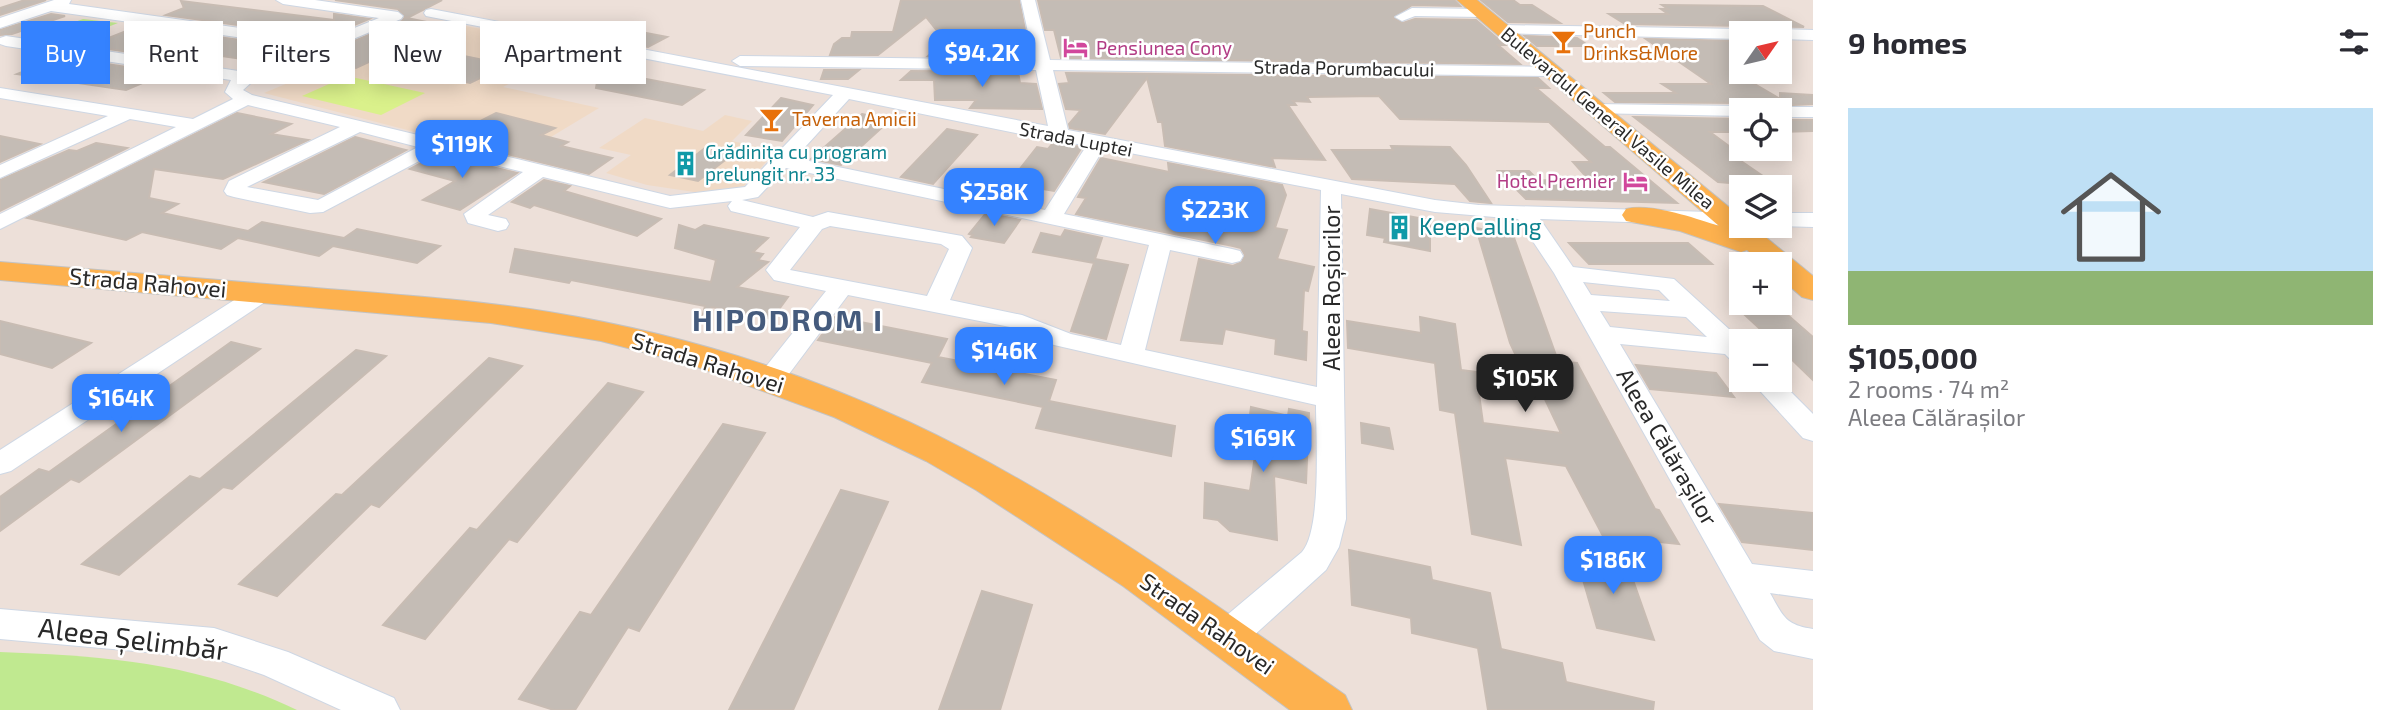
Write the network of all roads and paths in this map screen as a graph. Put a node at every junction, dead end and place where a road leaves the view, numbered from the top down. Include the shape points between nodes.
1 (68, 0) edge
2 (283, 0) edge
3 (1028, 0) edge
4 (1466, 0) edge
5 (456, 5) dead end
6 (49, 6) junction
7 (88, 12) junction
8 (1482, 13) junction
9 (413, 15) junction
10 (1402, 17) dead end
11 (1526, 18) dead end
12 (0, 23) edge
13 (1503, 30) junction
14 (237, 32) edge
15 (1546, 32) junction
16 (355, 34) edge
17 (1729, 34) edge
18 (1792, 34) edge
19 (1813, 35) edge
20 (3, 42) edge
21 (676, 60) junction
22 (1042, 64) junction
23 (1550, 71) junction
24 (237, 76) edge
25 (237, 83) edge
26 (0, 93) edge
27 (844, 94) junction
28 (246, 99) junction
29 (1595, 108) junction
30 (1729, 111) edge
31 (1792, 112) edge
32 (1813, 112) edge
33 (127, 114) junction
34 (192, 124) junction
35 (356, 127) junction
36 (1060, 136) junction
37 (1098, 143) junction
38 (434, 146) junction
39 (781, 161) junction
40 (539, 171) junction
41 (0, 172) edge
42 (1331, 188) junction
43 (923, 192) junction
44 (738, 207) junction
45 (1525, 213) junction
46 (1636, 215) junction
47 (1729, 215) edge
48 (1049, 219) junction
49 (1729, 219) edge
50 (1792, 220) edge
51 (1813, 220) edge
52 (0, 222) edge
53 (498, 224) dead end
54 (814, 224) junction
55 (897, 230) junction
56 (1753, 238) edge
57 (1161, 242) junction
58 (1757, 252) edge
59 (1767, 252) edge
60 (1231, 256) dead end
61 (0, 271) edge
62 (1566, 272) junction
63 (1792, 275) edge
64 (843, 285) junction
65 (1813, 291) edge
66 (262, 293) junction
67 (1583, 302) junction
68 (936, 304) junction
69 (1696, 310) junction
70 (1601, 334) junction
71 (1729, 343) edge
72 (1729, 350) edge
73 (1131, 354) junction
74 (770, 380) junction
75 (1776, 392) edge
76 (1332, 399) junction
77 (1813, 431) edge
78 (0, 464) edge
79 (1741, 576) junction
80 (1813, 585) edge
81 (0, 624) edge
82 (1227, 637) junction
83 (1813, 643) edge
84 (381, 710) edge
85 (1328, 710) edge

1 - 6 street
2 - 9 street, Strada Luptei
3 - 22 street
4 - 8 main road, Bulevardul General Vasile Milea
5 - 9 street, Strada Luptei
6 - 7 street
6 - 12 street
7 - 14 street
7 - 20 street
8 - 10 street via 1412,12
8 - 13 main road, Bulevardul General Vasile Milea
9 - 16 street
9 - 21 street, Strada Luptei
11 - 15 street
13 - 15 street
13 - 23 main road, Bulevardul General Vasile Milea
15 - 17 street
18 - 19 street
20 - 24 street
21 - 22 street, Strada Porumbacului
21 - 27 street, Strada Luptei
22 - 23 street, Strada Porumbacului
22 - 36 street
23 - 29 main road, Bulevardul General Vasile Milea
25 - 28 street via 234,92
26 - 33 street
27 - 36 street, Strada Luptei
27 - 39 street
28 - 34 street
28 - 35 street
29 - 30 street
29 - 47 main road, Bulevardul General Vasile Milea
31 - 32 street
33 - 34 street
33 - 41 street
34 - 52 street
35 - 38 street
35 - 38 street via 236,185 234,191 323,206
36 - 37 street, Strada Luptei
37 - 42 street, Strada Luptei
37 - 48 street
38 - 40 street
39 - 43 street
39 - 44 street
40 - 44 street via 670,202
40 - 53 street via 475,214 475,218
42 - 45 street, Strada Luptei via 1446,207
42 - 76 street, Aleea Roșiorilor
43 - 48 street
43 - 55 street
44 - 54 street
45 - 46 street, Strada Luptei
45 - 62 street, Aleea Călărașilor
46 - 49 street, Strada Luptei
46 - 58 main road via 1710,230
48 - 57 street
50 - 51 street
54 - 55 street via 837,219
54 - 64 street via 778,272
55 - 68 street via 960,245
56 - 59 main road, Bulevardul General Vasile Milea
57 - 60 street
57 - 73 street
61 - 66 main road, Strada Rahovei
62 - 67 street, Aleea Călărașilor
62 - 69 street via 1658,281
63 - 65 main road, Bulevardul General Vasile Milea
64 - 68 street
64 - 74 street
66 - 74 main road, Strada Rahovei via 552,322 619,336
66 - 78 street
67 - 69 street
67 - 70 street, Aleea Călărașilor
68 - 73 street
69 - 71 street
70 - 72 street
70 - 79 street, Aleea Călărașilor
73 - 76 street
74 - 82 main road, Strada Rahovei via 886,427 1001,486
75 - 77 street
76 - 82 street, Aleea Roșiorilor via 1331,519 1322,552
79 - 80 street
79 - 83 street, Aleea Călărașilor via 1777,635
81 - 84 street, Aleea Șelimbăr via 214,643 275,663
82 - 85 main road, Strada Rahovei

